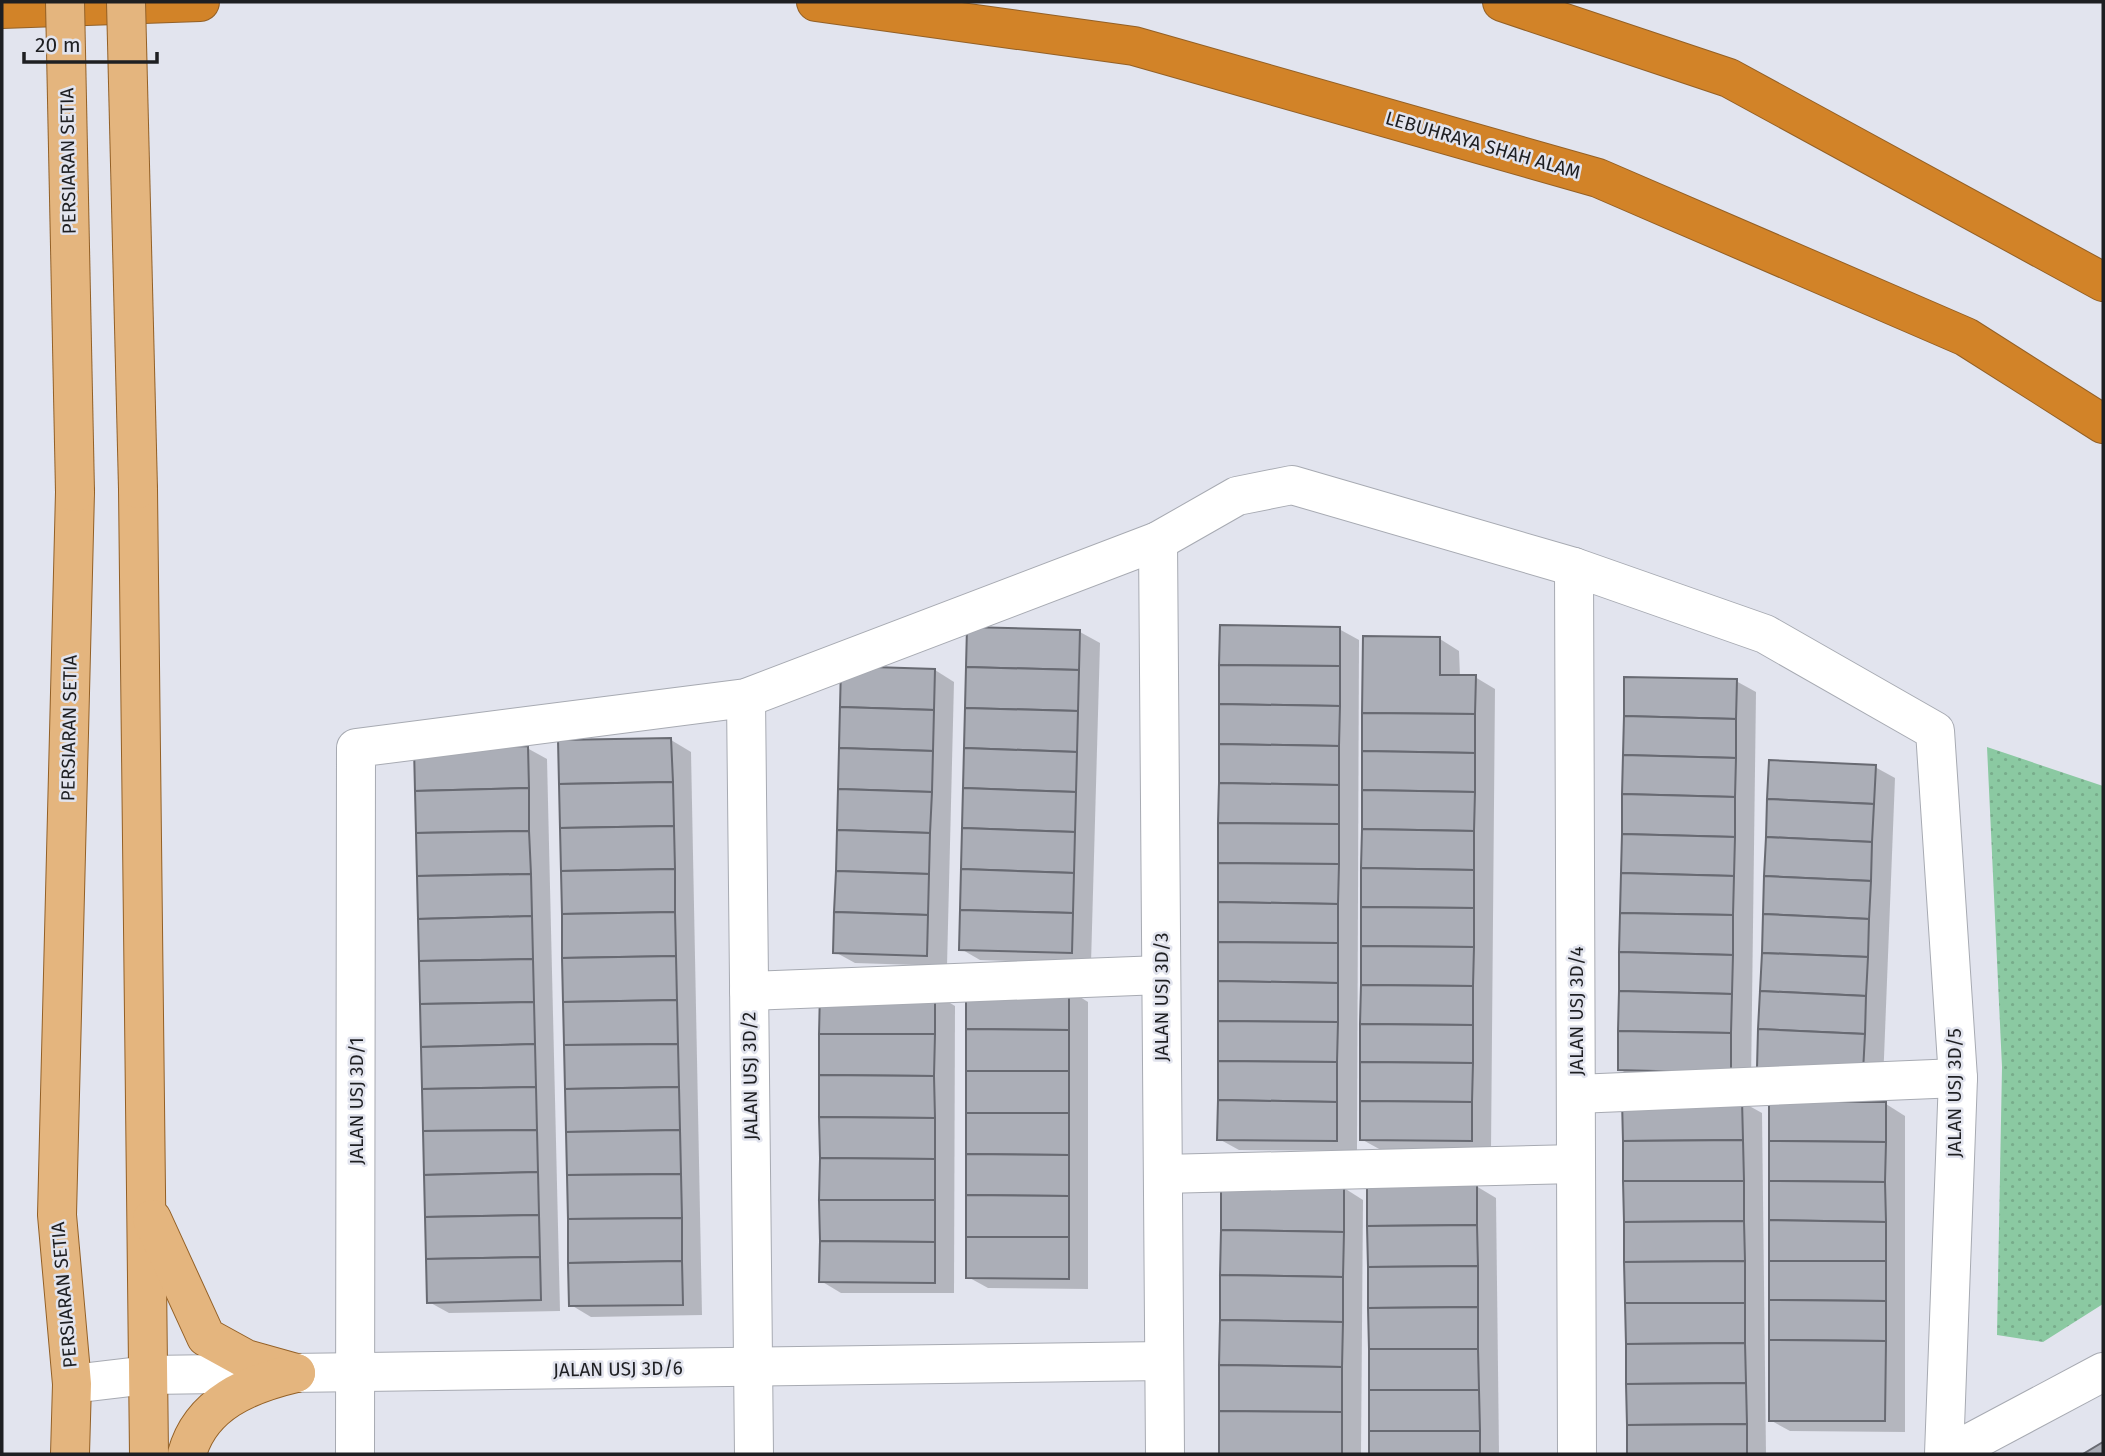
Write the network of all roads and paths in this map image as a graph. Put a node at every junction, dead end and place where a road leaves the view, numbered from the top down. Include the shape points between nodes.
1 (65, 2) edge
2 (126, 2) edge
3 (200, 2) edge
4 (816, 2) edge
5 (1502, 2) edge
6 (10, 10) edge
7 (2103, 282) edge
8 (2103, 424) edge
9 (1158, 541) junction
10 (1574, 567) junction
11 (747, 698) junction
12 (1161, 975) junction
13 (749, 991) junction
14 (1958, 1078) junction
15 (1576, 1094) junction
16 (1576, 1164) junction
17 (1163, 1174) junction
18 (146, 1204) junction
19 (1164, 1361) junction
20 (753, 1367) junction
21 (355, 1372) junction
22 (2103, 1372) edge
23 (296, 1373) junction
24 (148, 1375) junction
25 (72, 1384) junction
26 (70, 1454) edge
27 (149, 1454) edge
28 (187, 1454) edge
29 (355, 1454) edge
30 (754, 1454) edge
31 (1165, 1454) edge
32 (1577, 1454) edge
33 (1946, 1454) edge

1 - 25 main road, PERSIARAN SETIA, bridge via 75,492 57,1215
2 - 18 main road, bridge via 138,489
3 - 6 highway
4 - 8 highway, LEBUHRAYA SHAH ALAM via 1134,47 1598,177 1966,337
5 - 7 highway via 1729,78
9 - 10 street via 1237,496 1292,485
9 - 11 street
9 - 12 street, JALAN USJ 3D/3
10 - 14 street, JALAN USJ 3D/5 via 1765,635 1935,731
10 - 15 street, JALAN USJ 3D/4
11 - 13 street, JALAN USJ 3D/2
11 - 21 street, JALAN USJ 3D/1 via 356,748
12 - 13 street
12 - 17 street, JALAN USJ 3D/3
13 - 20 street, JALAN USJ 3D/2
14 - 15 street
14 - 33 street, JALAN USJ 3D/5
15 - 16 street, JALAN USJ 3D/4
16 - 17 street
16 - 32 street, JALAN USJ 3D/4
17 - 19 street, JALAN USJ 3D/3
18 - 23 main road via 206,1337 246,1359
18 - 24 main road
19 - 20 street, JALAN USJ 3D/6
19 - 31 street, JALAN USJ 3D/3
20 - 21 street, JALAN USJ 3D/6
20 - 30 street, JALAN USJ 3D/2
21 - 23 street, JALAN USJ 3D/6
21 - 29 street, JALAN USJ 3D/1
22 - 33 street
23 - 24 street, JALAN USJ 3D/6
23 - 28 main road via 230,1396 202,1421
24 - 25 street, JALAN USJ 3D/6
24 - 27 main road
25 - 26 main road, PERSIARAN SETIA

